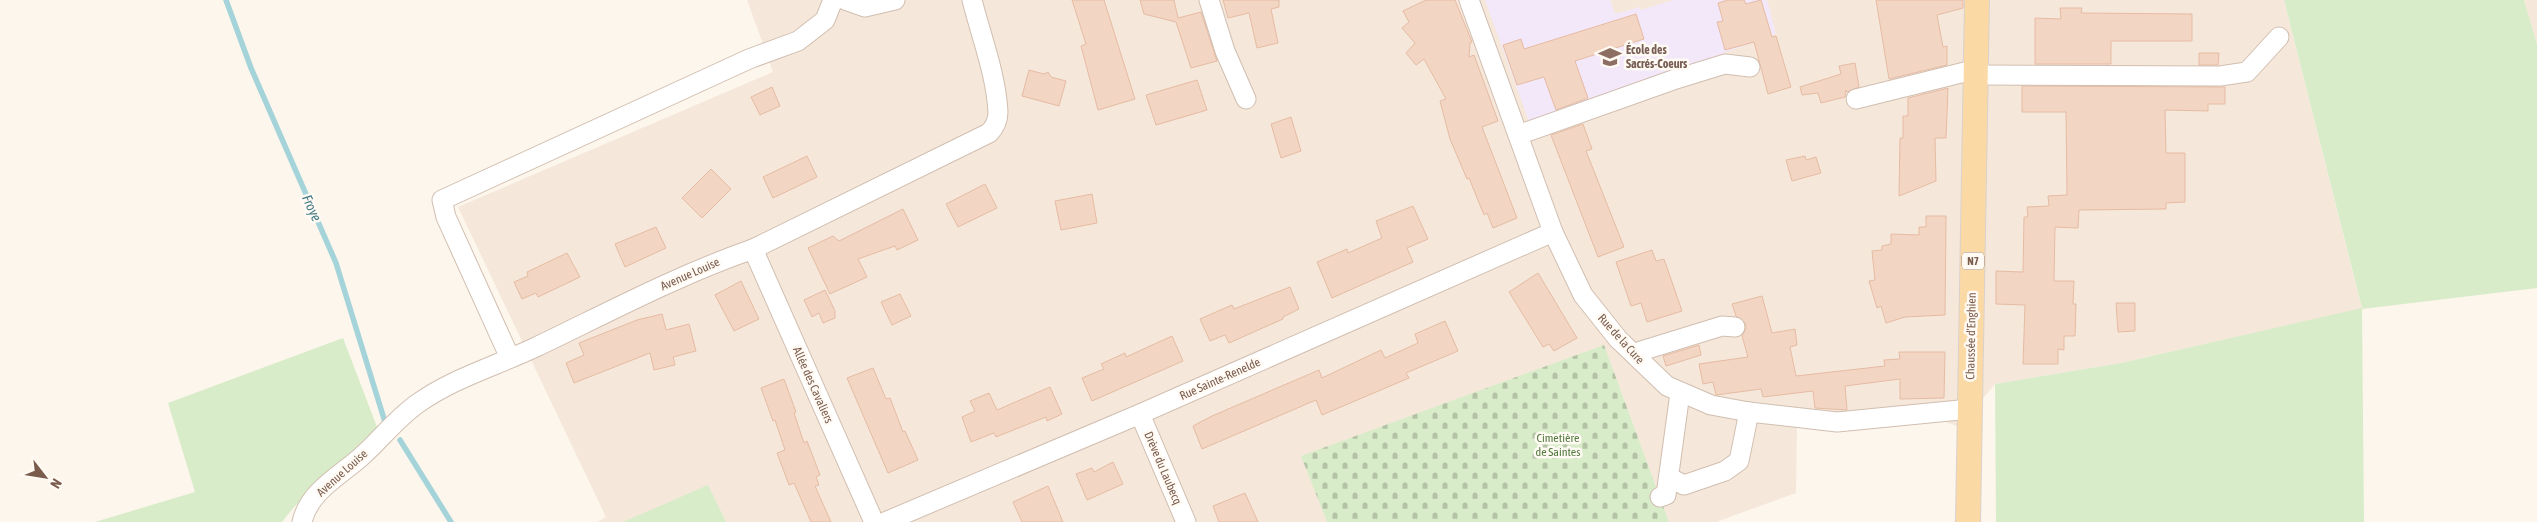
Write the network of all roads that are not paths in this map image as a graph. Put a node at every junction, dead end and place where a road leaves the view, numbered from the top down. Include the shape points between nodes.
1 (833, 0) edge
2 (845, 0) edge
3 (895, 0) edge
4 (972, 0) edge
5 (1209, 0) edge
6 (1469, 0) edge
7 (1977, 0) edge
8 (2279, 37) dead end
9 (1750, 67) dead end
10 (1976, 72) junction
11 (1246, 99) dead end
12 (1856, 99) dead end
13 (1518, 135) junction
14 (1554, 232) junction
15 (753, 249) junction
16 (1735, 327) dead end
17 (1636, 356) junction
18 (510, 358) junction
19 (1680, 393) junction
20 (1970, 409) junction
21 (1749, 412) junction
22 (1140, 414) junction
23 (1670, 478) junction
24 (1660, 497) dead end
25 (302, 522) edge
26 (874, 522) edge
27 (885, 522) edge
28 (1186, 522) edge
29 (1968, 522) edge

1 - 18 street via 825,20 798,41 749,59 442,200 446,216
2 - 3 street via 865,7
4 - 15 street, Avenue Louise via 998,113 995,126 989,133
5 - 11 street via 1225,51
6 - 13 street, Rue de la Cure
7 - 10 main road, Chaussée d'Enghien / N7
8 - 10 street via 2247,72 2220,76
9 - 13 street via 1725,64
10 - 12 street
10 - 20 main road, Chaussée d'Enghien / N7
13 - 14 street, Rue de la Cure
14 - 17 street, Rue de la Cure via 1583,295
14 - 22 street, Rue Sainte-Renelde
15 - 18 street, Avenue Louise via 713,263
15 - 26 street, Allée des Cavaliers
16 - 17 street via 1722,326 1641,351
17 - 19 street, Rue de la Cure via 1666,386
18 - 25 street, Avenue Louise via 418,403 318,492 306,509
19 - 21 street, Rue de la Cure
19 - 23 street
20 - 21 street, Rue de la Cure via 1838,422
20 - 29 main road, Chaussée d'Enghien / N7
21 - 23 street via 1739,461 1725,471 1684,485
22 - 27 street, Rue Sainte-Renelde
22 - 28 street, Drève du Laubecq
23 - 24 street via 1666,494

